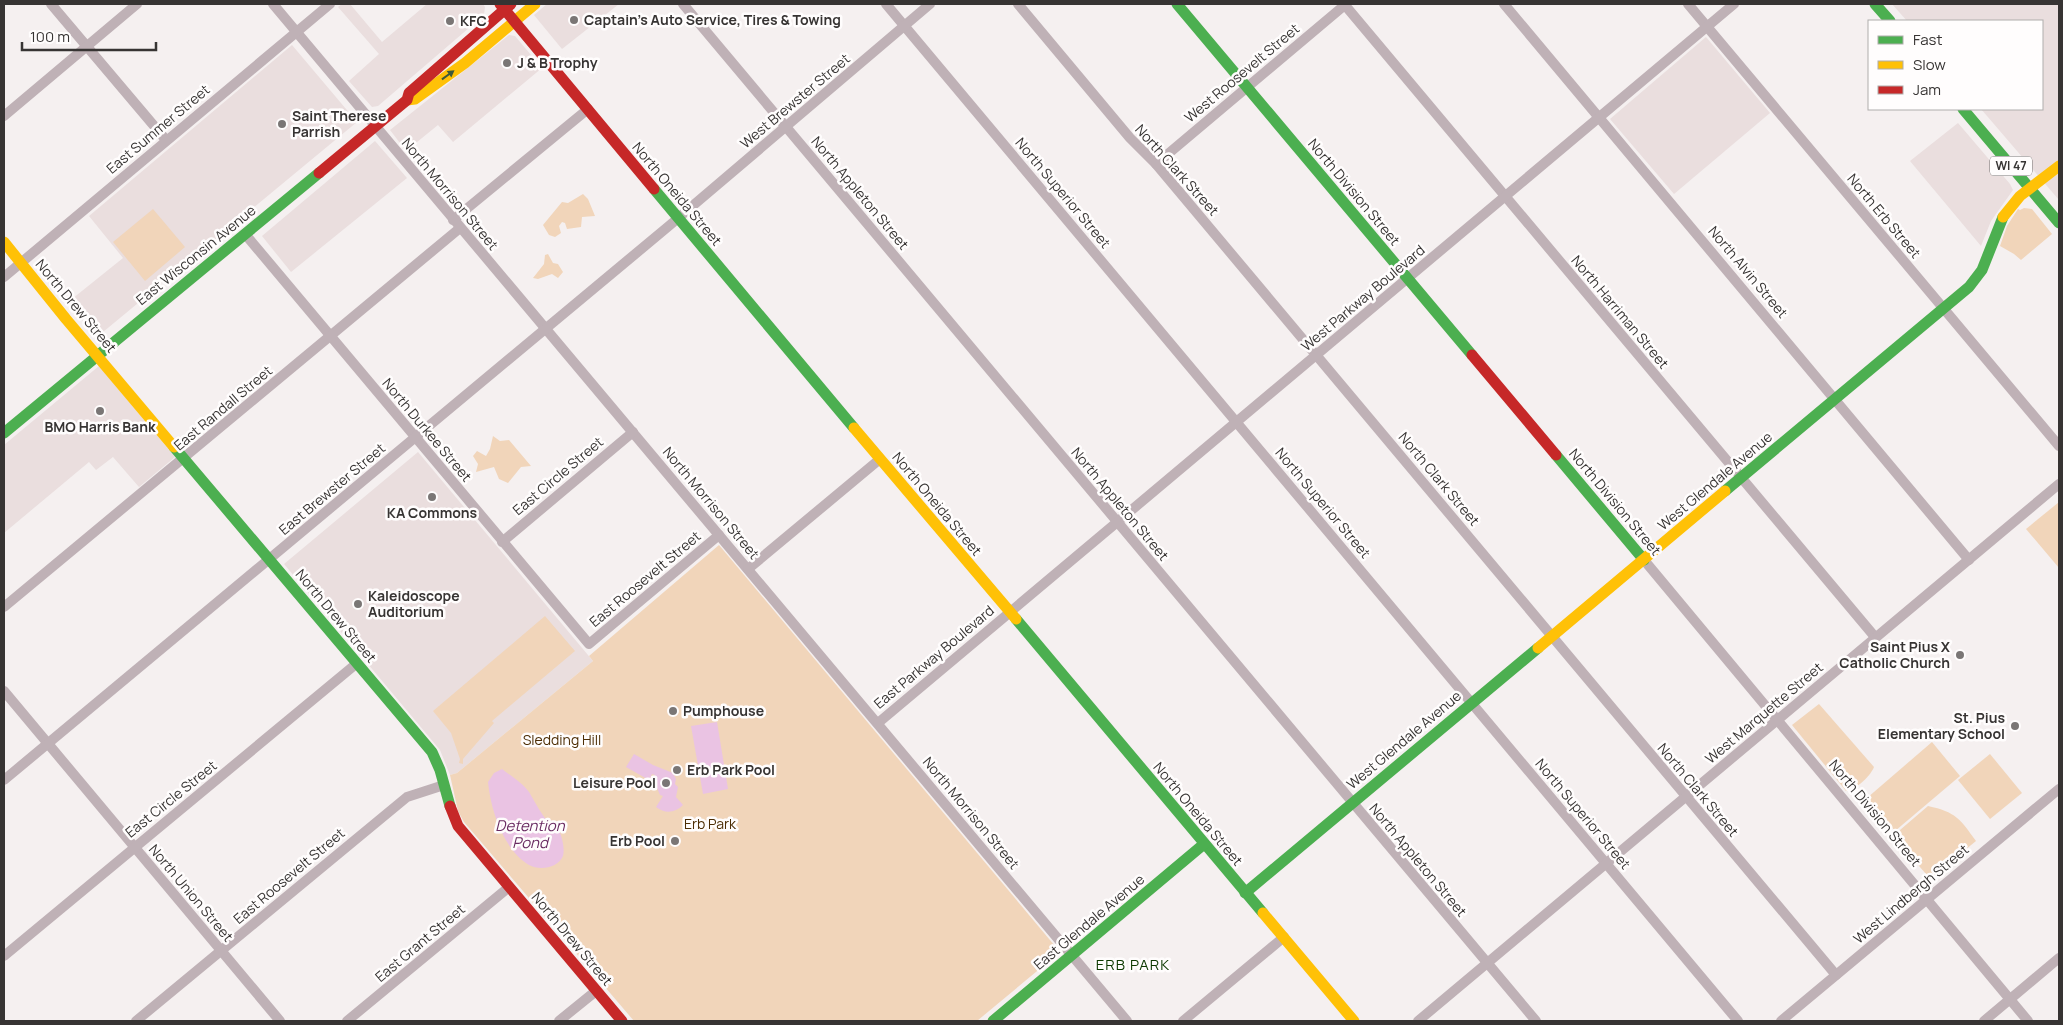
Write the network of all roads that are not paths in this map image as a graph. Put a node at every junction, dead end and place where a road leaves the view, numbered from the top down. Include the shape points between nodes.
1 (51, 4) edge
2 (137, 4) edge
3 (273, 4) edge
4 (330, 4) edge
5 (535, 4) edge
6 (683, 4) edge
7 (886, 4) edge
8 (930, 4) edge
9 (1018, 4) edge
10 (1177, 4) edge
11 (1345, 4) edge
12 (1504, 4) edge
13 (1688, 4) edge
14 (1734, 4) edge
15 (1875, 4) edge
16 (506, 5) edge
17 (1889, 20) edge
18 (515, 21) junction
19 (904, 26) junction
20 (1707, 26) junction
21 (296, 32) junction
22 (87, 46) junction
23 (1247, 87) junction
24 (408, 100) junction
25 (588, 108) junction
26 (1964, 110) edge
27 (4, 116) edge
28 (1599, 117) junction
29 (376, 126) junction
30 (786, 126) junction
31 (166, 140) junction
32 (1156, 164) junction
33 (2059, 166) edge
34 (2030, 188) junction
35 (1505, 197) junction
36 (678, 218) junction
37 (2059, 223) edge
38 (457, 224) junction
39 (245, 234) junction
40 (4, 242) edge
41 (21, 263) junction
42 (4, 277) edge
43 (1408, 279) junction
44 (1944, 308) junction
45 (545, 329) junction
46 (331, 336) junction
47 (97, 356) junction
48 (1316, 356) junction
49 (1836, 399) junction
50 (1237, 422) junction
51 (633, 432) junction
52 (4, 433) edge
53 (416, 438) junction
54 (2059, 446) edge
55 (184, 458) junction
56 (880, 459) junction
57 (1742, 477) junction
58 (2059, 484) edge
59 (1117, 521) junction
60 (719, 535) junction
61 (502, 542) junction
62 (269, 559) junction
63 (1644, 560) junction
64 (1969, 560) junction
65 (748, 569) junction
66 (4, 607) edge
67 (1009, 612) junction
68 (1552, 636) junction
69 (1875, 637) junction
70 (589, 644) joint
71 (356, 664) junction
72 (4, 691) edge
73 (1472, 703) junction
74 (1778, 719) junction
75 (878, 723) junction
76 (47, 744) junction
77 (4, 780) edge
78 (444, 785) junction
79 (2059, 789) edge
80 (1686, 796) junction
81 (1352, 803) junction
82 (1204, 844) junction
83 (135, 847) junction
84 (1606, 863) junction
85 (510, 887) junction
86 (1245, 893) junction
87 (1928, 899) junction
88 (1284, 937) junction
89 (221, 951) junction
90 (4, 956) edge
91 (1073, 956) junction
92 (2059, 958) edge
93 (1487, 963) junction
94 (1836, 975) junction
95 (596, 991) junction
96 (2010, 999) junction
97 (136, 1021) edge
98 (280, 1021) edge
99 (347, 1021) edge
100 (559, 1021) edge
101 (622, 1021) edge
102 (993, 1021) edge
103 (1127, 1021) edge
104 (1183, 1021) edge
105 (1354, 1021) edge
106 (1418, 1021) edge
107 (1536, 1021) edge
108 (1738, 1021) edge
109 (1781, 1021) edge
110 (1984, 1021) edge
111 (2028, 1021) edge

1 - 22 street
2 - 22 street
3 - 21 street, North Morrison Street
4 - 21 street, East Summer Street
5 - 18 street, East Wisconsin Avenue
6 - 30 street, North Appleton Street
7 - 19 street, North Superior Street
8 - 19 street, West Brewster Street
9 - 32 street, North Clark Street via 1130,138
10 - 23 street, North Division Street
11 - 23 street, West Roosevelt Street
11 - 35 street, North Harriman Street
12 - 28 street, North Alvin Street
13 - 20 street, North Erb Street
14 - 20 street, West Parkway Boulevard
15 - 17 street
16 - 18 street, North Oneida Street
16 - 24 street, East Wisconsin Avenue via 409,93
24 -> 18 street, East Wisconsin Avenue via 415,99 465,63
18 - 25 street, North Oneida Street
19 - 30 street, West Brewster Street
19 - 50 street, North Superior Street
20 - 28 street, West Parkway Boulevard
20 - 44 street, North Erb Street
21 - 29 street, North Morrison Street
21 - 31 street, East Summer Street
22 - 27 street
22 - 31 street
23 - 32 street, West Roosevelt Street
23 - 43 street, North Division Street
24 - 29 street, East Wisconsin Avenue
25 - 36 street, North Oneida Street
25 - 38 street, East Randall Street
26 - 34 street, WI 47
28 - 35 street, West Parkway Boulevard
28 - 49 street, North Alvin Street
29 - 38 street, North Morrison Street
29 - 39 street, East Wisconsin Avenue
30 - 36 street, West Brewster Street
30 - 59 street, North Appleton Street
31 - 41 street, East Summer Street
32 - 48 street, North Clark Street
33 - 34 street, West Glendale Avenue
34 - 37 street, WI 47
34 - 44 street, West Glendale Avenue via 2011,204 2003,216 1987,262 1976,280
35 - 43 street, West Parkway Boulevard
35 - 57 street, North Harriman Street
36 - 45 street, East Brewster Street
36 - 56 street, North Oneida Street
38 - 45 street, North Morrison Street
38 - 46 street, East Randall Street
39 - 46 street, North Durkee Street
39 - 47 street, East Wisconsin Avenue
40 - 41 street, North Drew Street
41 - 42 street, East Summer Street
41 - 47 street, North Drew Street
43 - 48 street, West Parkway Boulevard
43 - 63 street, North Division Street
44 - 49 street, West Glendale Avenue
44 - 54 street, North Erb Street
45 - 51 street, North Morrison Street
45 - 53 street, East Brewster Street
46 - 53 street, North Durkee Street
46 - 55 street, East Randall Street
47 - 52 street, East Wisconsin Avenue
47 - 55 street, North Drew Street
48 - 50 street, West Parkway Boulevard
48 - 68 street, North Clark Street
49 - 57 street, West Glendale Avenue
49 - 64 street, North Alvin Street
50 - 59 street, West Parkway Boulevard
50 - 73 street, North Superior Street
51 - 60 street, North Morrison Street
51 - 61 street, East Circle Street
53 - 61 street, North Durkee Street
53 - 62 street, East Brewster Street
55 - 62 street, North Drew Street
55 - 66 street, East Randall Street
56 - 65 street
56 - 67 street, North Oneida Street
57 - 63 street, West Glendale Avenue
57 - 69 street, North Harriman Street
58 - 64 street, West Marquette Street
59 - 67 street, West Parkway Boulevard
59 - 81 street, North Appleton Street
60 - 65 street, North Morrison Street
60 - 70 street, East Roosevelt Street
61 - 70 street, North Durkee Street
62 - 71 street, North Drew Street
62 - 76 street, East Brewster Street
63 - 68 street, West Glendale Avenue
63 - 74 street, North Division Street
64 - 69 street, West Marquette Street
65 - 75 street, North Morrison Street
67 - 75 street, East Parkway Boulevard
67 - 82 street, North Oneida Street
68 - 73 street, West Glendale Avenue
68 - 80 street, North Clark Street
69 - 74 street, West Marquette Street
71 - 78 street, North Drew Street via 432,752
71 - 83 street, East Circle Street
72 - 76 street, North Union Street
73 - 81 street, West Glendale Avenue
73 - 84 street, North Superior Street
74 - 80 street, West Marquette Street
74 - 87 street, North Division Street
75 - 91 street, North Morrison Street
76 - 77 street, East Brewster Street
76 - 83 street, North Union Street
78 - 85 street, North Drew Street via 458,826
78 - 89 street, East Roosevelt Street via 407,797
79 - 87 street, West Lindbergh Street
80 - 84 street, West Marquette Street
80 - 94 street, North Clark Street
81 - 86 street, West Glendale Avenue
81 - 93 street, North Appleton Street
82 - 86 street, North Oneida Street
82 - 91 street, East Glendale Avenue
83 - 89 street, North Union Street
83 - 90 street, East Circle Street
84 - 93 street, West Marquette Street
84 - 108 street, North Superior Street
85 - 95 street, North Drew Street
85 - 99 street, East Grant Street
86 - 88 street, North Oneida Street
87 - 94 street, West Lindbergh Street
87 - 96 street, North Division Street
88 - 104 street
88 - 105 street, North Oneida Street
89 - 97 street, East Roosevelt Street
89 - 98 street, North Union Street
91 - 102 street, East Glendale Avenue
91 - 103 street, North Morrison Street
92 - 96 street
93 - 106 street, West Marquette Street
93 - 107 street, North Appleton Street
94 - 109 street, West Lindbergh Street
95 - 100 street
95 - 101 street, North Drew Street
96 - 110 street
96 - 111 street, North Division Street

